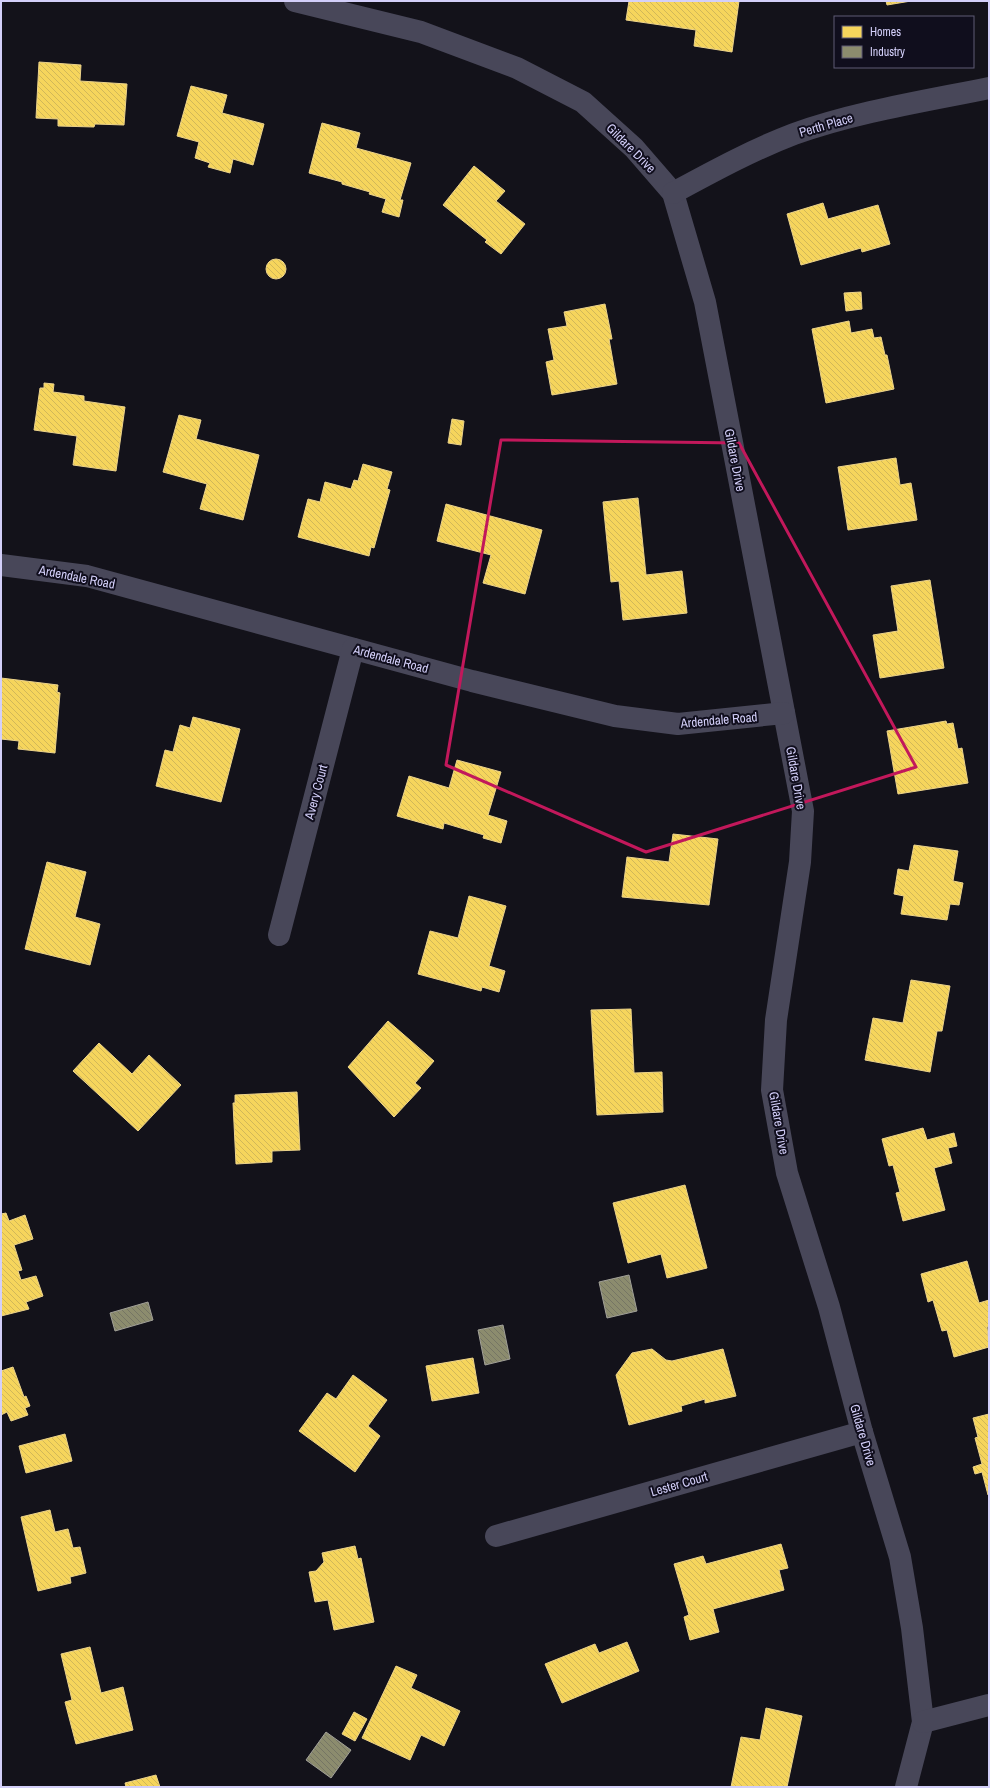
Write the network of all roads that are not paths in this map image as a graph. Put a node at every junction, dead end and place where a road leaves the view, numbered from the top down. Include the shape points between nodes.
1 (295, 1) edge
2 (989, 88) edge
3 (673, 193) junction
4 (1, 565) edge
5 (353, 649) junction
6 (784, 714) junction
7 (279, 935) dead end
8 (862, 1432) junction
9 (496, 1536) dead end
10 (989, 1705) edge
11 (923, 1722) junction
12 (906, 1787) edge

1 - 3 street, Gildare Drive via 421,32 517,68 583,102 634,148
2 - 3 street, Perth Place via 876,111 794,134 723,166
3 - 6 street, Gildare Drive via 705,302
4 - 5 street, Ardendale Road via 87,576
5 - 6 street, Ardendale Road via 614,716 678,724
5 - 7 street, Avery Court
6 - 8 street, Gildare Drive via 803,811 800,862 776,1020 772,1090 788,1173 829,1307
8 - 9 street, Lester Court
8 - 11 street, Gildare Drive via 900,1557 912,1628
10 - 11 street
11 - 12 street, Gildare Drive

